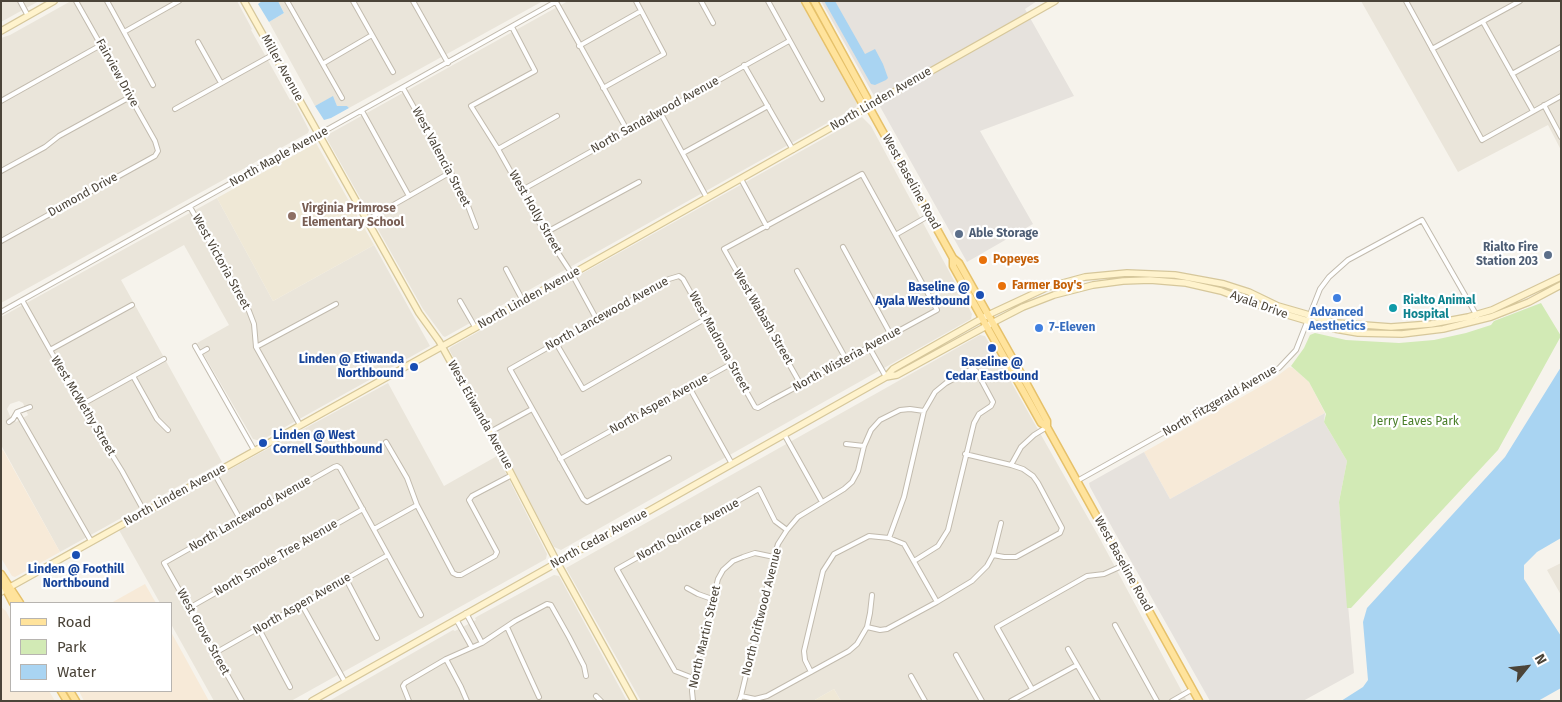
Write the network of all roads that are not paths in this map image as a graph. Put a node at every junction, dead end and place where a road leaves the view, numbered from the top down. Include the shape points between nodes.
1 (20, 1) edge
2 (54, 1) edge
3 (76, 1) edge
4 (107, 1) edge
5 (179, 1) edge
6 (244, 1) edge
7 (287, 1) edge
8 (354, 1) edge
9 (413, 1) edge
10 (636, 1) edge
11 (701, 1) edge
12 (768, 1) edge
13 (805, 1) edge
14 (814, 1) edge
15 (1055, 1) edge
16 (1406, 1) edge
17 (1520, 1) edge
18 (556, 2) edge
19 (641, 11) junction
20 (28, 16) junction
21 (1482, 22) junction
22 (713, 23) dead end
23 (512, 27) junction
24 (1, 31) edge
25 (124, 32) junction
26 (372, 35) junction
27 (789, 41) junction
28 (198, 42) dead end
29 (101, 45) junction
30 (579, 46) junction
31 (1561, 47) edge
32 (1432, 49) junction
33 (274, 54) junction
34 (324, 63) junction
35 (448, 63) junction
36 (744, 65) junction
37 (393, 72) dead end
38 (1512, 74) junction
39 (221, 83) junction
40 (153, 85) dead end
41 (403, 88) junction
42 (603, 88) junction
43 (1561, 96) edge
44 (130, 97) junction
45 (342, 98) dead end
46 (822, 99) dead end
47 (1, 101) edge
48 (1544, 105) junction
49 (768, 106) junction
50 (869, 107) junction
51 (175, 109) dead end
52 (362, 111) junction
53 (1533, 111) junction
54 (660, 112) junction
55 (557, 116) dead end
56 (627, 130) junction
57 (319, 135) junction
58 (1561, 137) edge
59 (157, 145) joint
60 (498, 149) junction
61 (793, 150) junction
62 (683, 153) junction
63 (1, 171) edge
64 (451, 172) junction
65 (741, 179) junction
66 (639, 182) dead end
67 (522, 190) junction
68 (409, 196) junction
69 (708, 198) junction
70 (190, 206) junction
71 (930, 215) junction
72 (367, 220) junction
73 (476, 227) dead end
74 (767, 227) junction
75 (546, 233) junction
76 (897, 234) junction
77 (1, 241) edge
78 (843, 247) dead end
79 (506, 269) dead end
80 (798, 271) dead end
81 (572, 274) junction
82 (679, 276) joint
83 (1561, 277) edge
84 (1561, 285) edge
85 (22, 300) junction
86 (460, 301) dead end
87 (524, 301) junction
88 (336, 304) dead end
89 (132, 305) dead end
90 (1, 312) edge
91 (985, 317) junction
92 (1477, 317) junction
93 (705, 319) junction
94 (1309, 319) junction
95 (597, 320) junction
96 (989, 324) junction
97 (475, 328) junction
98 (891, 335) junction
99 (556, 343) junction
100 (196, 346) dead end
101 (256, 346) junction
102 (442, 346) junction
103 (869, 347) junction
104 (206, 349) dead end
105 (50, 350) junction
106 (200, 353) junction
107 (164, 359) dead end
108 (846, 360) junction
109 (731, 364) junction
110 (133, 376) junction
111 (886, 377) junction
112 (801, 384) junction
113 (689, 387) junction
114 (81, 405) junction
115 (30, 408) dead end
116 (758, 408) joint
117 (532, 409) junction
118 (924, 411) junction
119 (17, 412) junction
120 (9, 422) dead end
121 (300, 425) junction
122 (1046, 427) junction
123 (168, 430) dead end
124 (490, 432) junction
125 (784, 434) junction
126 (386, 442) dead end
127 (846, 444) dead end
128 (864, 446) junction
129 (254, 450) junction
130 (966, 454) junction
131 (669, 458) dead end
132 (560, 459) junction
133 (732, 464) junction
134 (1011, 465) junction
135 (214, 473) junction
136 (513, 474) junction
137 (1077, 481) junction
138 (822, 502) junction
139 (416, 505) junction
140 (363, 509) junction
141 (144, 511) junction
142 (240, 519) junction
143 (1001, 523) dead end
144 (374, 530) junction
145 (787, 530) junction
146 (889, 538) junction
147 (91, 541) junction
148 (388, 555) junction
149 (993, 555) junction
150 (774, 557) junction
151 (914, 561) junction
152 (557, 562) junction
153 (164, 563) joint
154 (1124, 565) junction
155 (1, 574) edge
156 (1, 580) edge
157 (346, 580) junction
158 (687, 588) dead end
159 (6, 590) edge
160 (872, 595) dead end
161 (712, 599) junction
162 (12, 602) edge
163 (19, 602) edge
164 (937, 602) junction
165 (302, 605) junction
166 (189, 608) junction
167 (466, 613) junction
168 (421, 615) dead end
169 (456, 619) junction
170 (1115, 625) dead end
171 (507, 627) junction
172 (867, 627) junction
173 (259, 629) junction
174 (377, 638) dead end
175 (482, 643) junction
176 (471, 646) junction
177 (1068, 649) dead end
178 (215, 653) junction
179 (956, 655) dead end
180 (446, 659) junction
181 (1077, 665) junction
182 (811, 672) junction
183 (586, 676) dead end
184 (911, 676) dead end
185 (693, 678) junction
186 (345, 682) junction
187 (290, 687) dead end
188 (1032, 689) junction
189 (1193, 689) junction
190 (596, 696) dead end
191 (539, 697) dead end
192 (740, 699) edge
193 (242, 701) edge
194 (312, 701) edge
195 (409, 701) edge
196 (466, 701) edge
197 (601, 701) edge
198 (634, 701) edge
199 (693, 701) edge
200 (925, 701) edge
201 (982, 701) edge
202 (1011, 701) edge
203 (1098, 701) edge
204 (1157, 701) edge
205 (1172, 701) edge
206 (1199, 701) edge

1 - 20 street
2 - 20 street
3 - 29 street, Fairview Drive
4 - 25 street
5 - 25 street
6 - 33 street, Miller Avenue
7 - 34 street
8 - 26 street
9 - 35 street
10 - 19 street
11 - 22 street
12 - 27 street
13 - 50 main road, West Baseline Road via 862,103
14 - 50 main road, West Baseline Road
15 - 50 street, North Linden Avenue
16 - 32 street
17 - 21 street
18 - 23 street, North Maple Avenue
18 - 30 street
19 - 30 street
19 - 42 street via 664,54
20 - 24 street
21 - 32 street
21 - 38 street
23 - 35 street, North Maple Avenue
23 - 60 street, West Holly Street via 535,71 471,106
25 - 40 street
26 - 34 street
26 - 37 street
27 - 36 street, North Sandalwood Avenue
27 - 46 street
28 - 39 street
29 - 44 street, Fairview Drive
29 - 47 street
30 - 42 street
31 - 38 street
32 - 53 street via 1482,140
33 - 39 street
33 - 57 street, Miller Avenue
34 - 45 street
35 - 41 street, North Maple Avenue
36 - 49 street
36 - 54 street, North Sandalwood Avenue
38 - 53 street
39 - 51 street
41 - 52 street, North Maple Avenue
41 - 64 street, West Valencia Street
42 - 56 street
43 - 48 street
44 - 59 street, Fairview Drive
44 - 63 street
48 - 53 street
48 - 58 street
49 - 61 street
49 - 62 street
50 - 61 street, North Linden Avenue
50 - 71 main road, West Baseline Road
52 - 57 street, North Maple Avenue
52 - 68 street
54 - 56 street, North Sandalwood Avenue
54 - 62 street
55 - 60 street
56 - 67 street, North Sandalwood Avenue
57 - 70 street, North Maple Avenue
57 - 72 street, West Etiwanda Avenue
59 - 77 street, Dumond Drive via 155,156
60 - 67 street, West Holly Street
61 - 65 street, North Linden Avenue
62 - 69 street
64 - 68 street
64 - 73 street, West Valencia Street
65 - 69 street, North Linden Avenue
65 - 74 street
66 - 75 street
67 - 75 street, West Holly Street
68 - 72 street
69 - 81 street, North Linden Avenue
70 - 85 street, North Maple Avenue
70 - 101 street, West Victoria Street via 249,311
71 - 76 street
71 - 91 main road, West Baseline Road via 953,258 959,263
72 - 102 street, West Etiwanda Avenue via 419,313
74 - 76 street via 862,174
74 - 112 street, West Wabash Street via 724,249
75 - 81 street, West Holly Street
76 - 98 street, North Wisteria Avenue via 937,310
78 - 98 street
79 - 87 street
80 - 108 street
81 - 87 street, North Linden Avenue
81 - 95 street, West Holly Street
82 - 93 street, West Madrona Street via 684,279
82 - 95 street, North Lancewood Avenue
83 - 92 street
84 - 92 street, Ayala Drive via 1508,311
85 - 90 street, North Maple Avenue
85 - 105 street, West McWethy Street
86 - 97 street
87 - 97 street, North Linden Avenue
88 - 101 street
89 - 105 street
91 - 94 street, Ayala Drive via 1036,292 1063,283 1126,273 1151,273 1224,284
91 - 96 main road, West Baseline Road
91 - 111 street, North Cedar Avenue via 892,368
92 - 94 street, Ayala Drive via 1403,327 1348,325
92 - 94 street, North Fitzgerald Avenue via 1422,220 1343,264 1320,289
93 - 99 street via 583,389
93 - 109 street, West Madrona Street
94 - 96 street, Ayala Drive via 1274,311 1221,291 1186,283 1150,280 1110,282 1076,289 1038,301
94 - 137 street, North Fitzgerald Avenue via 1296,350 1275,371
95 - 99 street, North Lancewood Avenue
96 - 111 street, North Cedar Avenue via 897,375
96 - 122 main road, West Baseline Road via 1047,421
97 - 102 street, North Linden Avenue
98 - 103 street, North Wisteria Avenue
99 - 117 street, North Lancewood Avenue via 510,370
100 - 106 street
101 - 121 street, West Victoria Street
102 - 121 street, North Linden Avenue
102 - 124 street, West Etiwanda Avenue
103 - 108 street, North Wisteria Avenue
103 - 111 street
104 - 106 street
105 - 114 street, West McWethy Street
106 - 129 street
107 - 110 street
108 - 112 street, North Wisteria Avenue
109 - 113 street, North Aspen Avenue
109 - 116 street, West Madrona Street
110 - 114 street
110 - 123 street
111 - 125 street, North Cedar Avenue
112 - 116 street, North Wisteria Avenue
113 - 132 street, North Aspen Avenue
113 - 133 street
114 - 141 street, West McWethy Street
115 - 119 street
117 - 124 street
117 - 132 street
118 - 128 street, North Driftwood Avenue via 910,409 890,414 871,430
118 - 130 street via 941,387 970,370 977,372 993,402 974,423
118 - 146 street via 904,498
119 - 120 street
119 - 147 street
121 - 129 street, North Linden Avenue
122 - 134 street via 1021,447
122 - 137 main road, West Baseline Road
124 - 136 street, West Etiwanda Avenue
125 - 133 street, North Cedar Avenue
125 - 138 street
126 - 139 street via 407,478
127 - 128 street
128 - 138 street, North Driftwood Avenue via 852,482
129 - 135 street, North Linden Avenue
130 - 134 street
130 - 151 street via 948,530 938,546
131 - 132 street via 587,502
133 - 152 street, North Cedar Avenue
134 - 149 street via 1033,476 1062,528 1060,533 1016,556
135 - 141 street, North Linden Avenue
135 - 142 street
136 - 139 street via 468,500 497,552 461,575 453,573
136 - 152 street, West Etiwanda Avenue
137 - 154 main road, West Baseline Road
138 - 145 street, North Driftwood Avenue via 798,517
139 - 144 street
140 - 142 street, North Lancewood Avenue via 337,466
140 - 144 street
140 - 166 street, North Smoke Tree Avenue
141 - 147 street, North Linden Avenue
142 - 153 street, North Lancewood Avenue
143 - 149 street
144 - 148 street
145 - 150 street, North Driftwood Avenue
145 - 185 street, North Quince Avenue via 775,521 759,489 617,570 675,671
146 - 151 street via 904,544
146 - 182 street via 869,536 834,554 823,571 804,651
147 - 159 street, North Linden Avenue
148 - 157 street, North Aspen Avenue
148 - 168 street
149 - 164 street via 972,581
150 - 161 street, North Martin Street via 755,553 733,561 718,579
150 - 192 street, North Driftwood Avenue
151 - 164 street
152 - 167 street, North Cedar Avenue
152 - 198 street, West Etiwanda Avenue
153 - 166 street, West Grove Street
154 - 188 street via 1104,574 1087,576 997,627
154 - 189 main road, West Baseline Road
155 - 159 main road
156 - 159 main road
157 - 165 street, North Aspen Avenue
157 - 174 street
158 - 161 street
159 - 162 main road
159 - 163 main road
160 - 172 street
161 - 185 street, North Martin Street
164 - 172 street via 887,629
165 - 173 street, North Aspen Avenue
165 - 186 street
166 - 178 street, West Grove Street
167 - 169 street, North Cedar Avenue
167 - 175 street
169 - 176 street
169 - 186 street, North Cedar Avenue
170 - 204 street
171 - 175 street
171 - 183 street via 528,613 551,605 584,666
171 - 191 street
172 - 182 street via 857,644
173 - 178 street, North Aspen Avenue
173 - 187 street
175 - 176 street
176 - 180 street
177 - 181 street
178 - 193 street, West Grove Street
179 - 201 street
180 - 195 street via 403,686
180 - 196 street
181 - 188 street
181 - 203 street
182 - 192 street via 767,696
184 - 200 street
185 - 199 street, North Martin Street
186 - 194 street, North Cedar Avenue
188 - 202 street
189 - 205 street
189 - 206 main road, West Baseline Road
190 - 197 street

